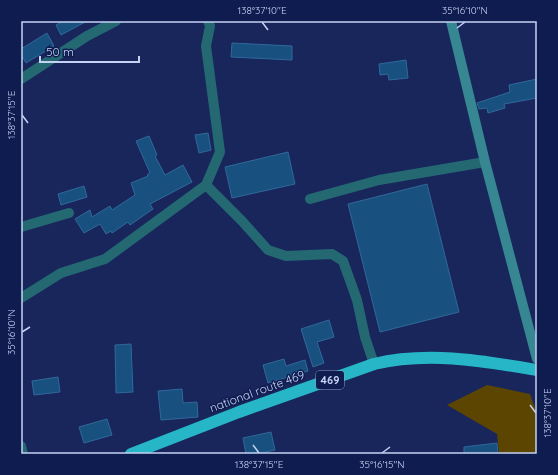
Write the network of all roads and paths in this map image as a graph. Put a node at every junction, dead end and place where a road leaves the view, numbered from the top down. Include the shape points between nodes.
1 (116, 21) edge
2 (208, 21) edge
3 (452, 21) edge
4 (21, 79) edge
5 (485, 162) junction
6 (206, 185) junction
7 (310, 199) dead end
8 (69, 213) dead end
9 (21, 227) edge
10 (21, 298) edge
11 (537, 359) edge
12 (374, 364) junction
13 (537, 370) edge
14 (21, 446) edge
15 (23, 454) edge
16 (131, 454) edge

1 - 4 street via 87,36
2 - 6 street via 210,26 206,46 220,152
3 - 5 street
5 - 7 street via 379,180
5 - 11 street
6 - 10 street via 105,259 61,273
6 - 12 street via 268,250 286,256 332,254 343,261 357,300
8 - 9 street
12 - 13 highway, national route 469 / 469 via 434,357 484,361
12 - 16 highway, national route 469 / 469
14 - 15 street

